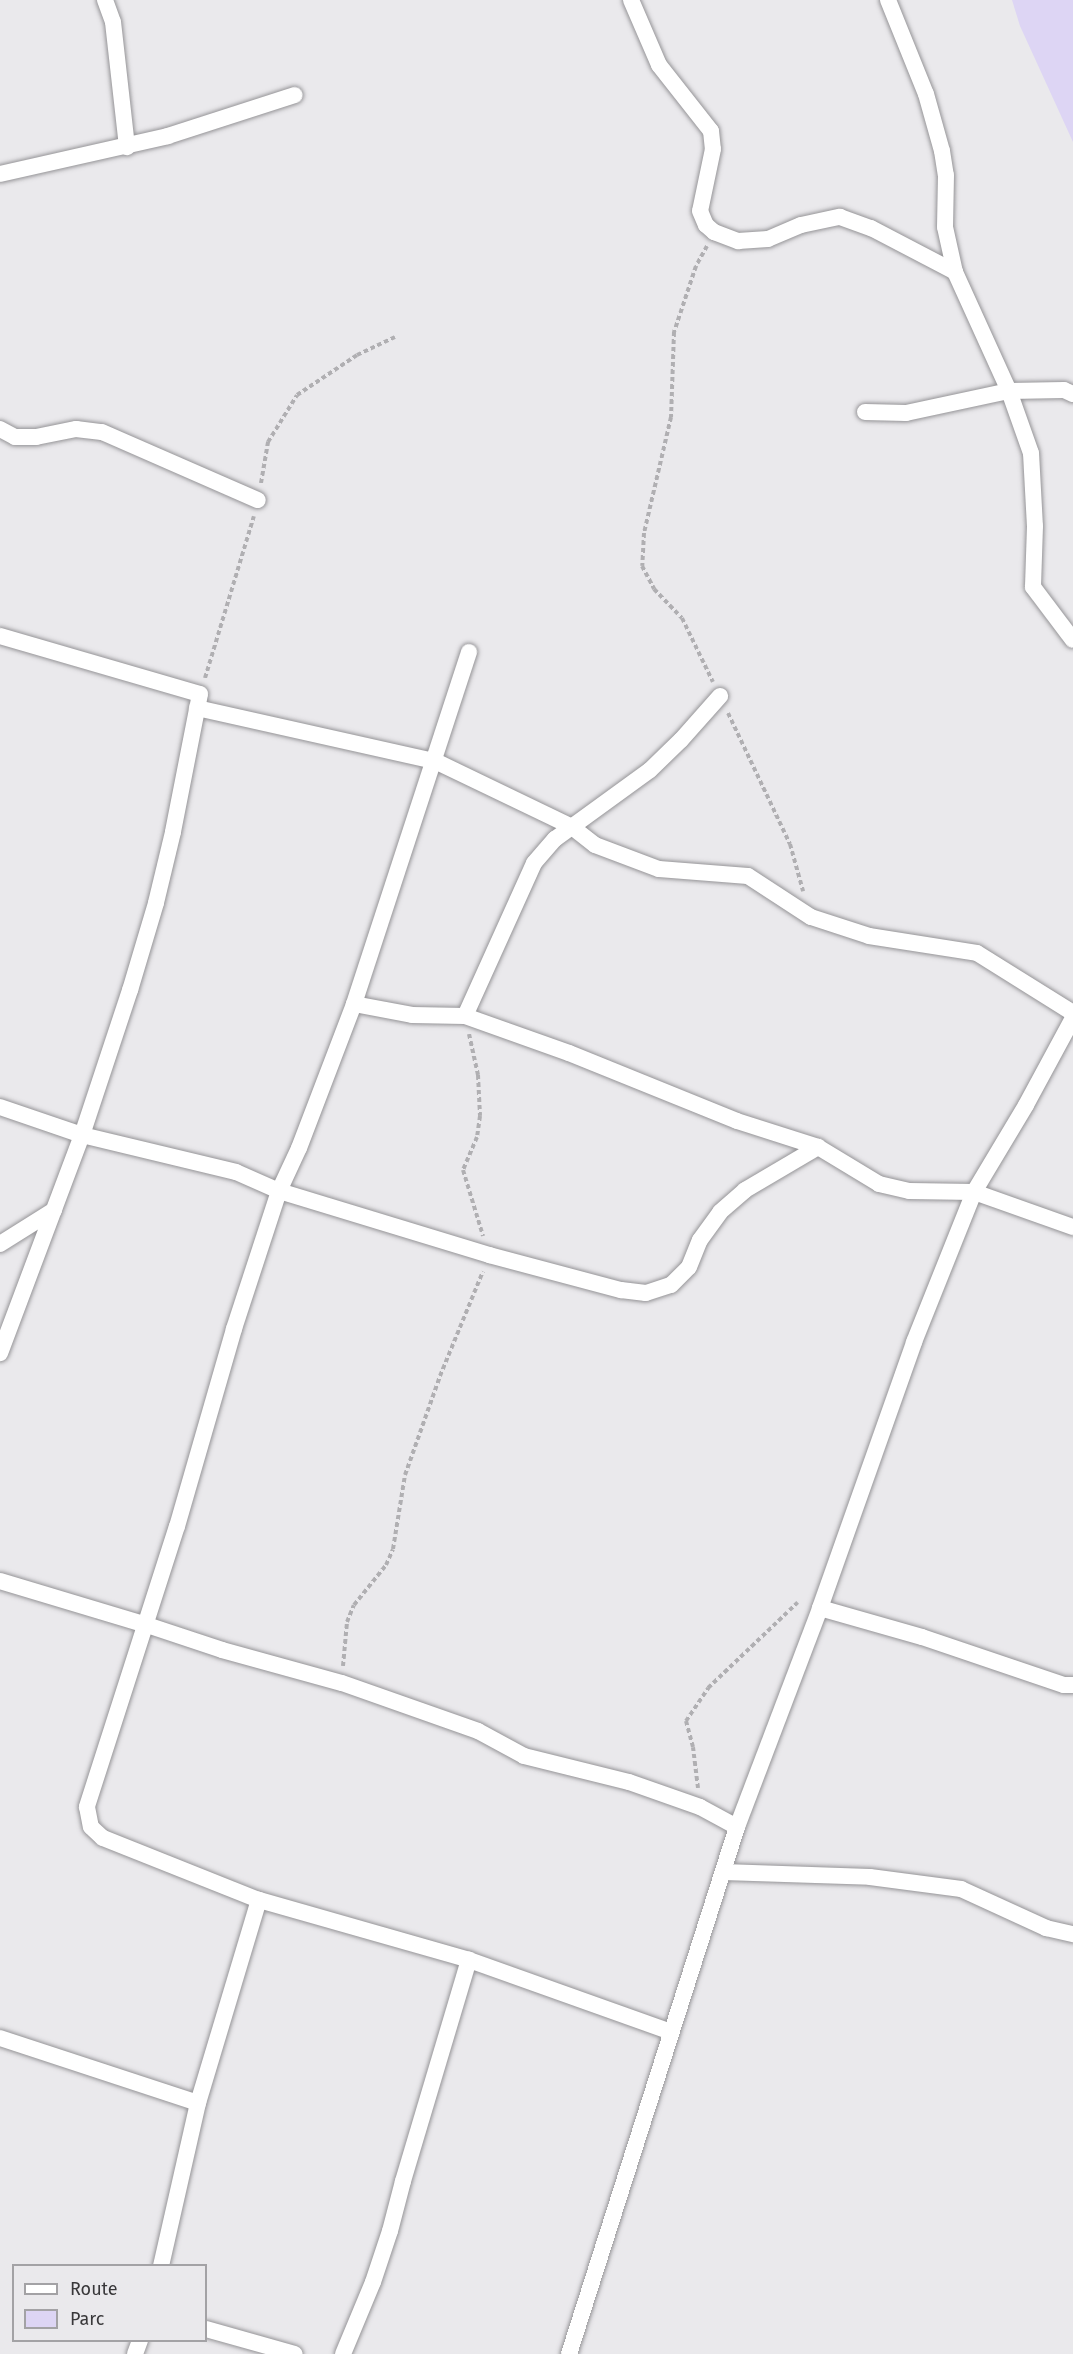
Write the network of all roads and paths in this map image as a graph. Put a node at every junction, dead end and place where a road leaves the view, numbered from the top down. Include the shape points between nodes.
1 (105, 0) edge
2 (631, 0) edge
3 (888, 0) edge
4 (295, 95) dead end
5 (127, 147) junction
6 (0, 174) edge
7 (714, 232) junction
8 (955, 272) junction
9 (1009, 391) junction
10 (1073, 394) edge
11 (865, 412) dead end
12 (0, 429) edge
13 (258, 500) dead end
14 (0, 636) edge
15 (1073, 640) edge
16 (470, 652) dead end
17 (720, 696) junction
18 (197, 708) junction
19 (435, 760) junction
20 (572, 827) junction
21 (811, 917) junction
22 (354, 1004) junction
23 (1073, 1012) edge
24 (465, 1016) junction
25 (1073, 1018) edge
26 (0, 1107) edge
27 (82, 1135) junction
28 (818, 1147) junction
29 (279, 1191) junction
30 (974, 1192) junction
31 (54, 1210) junction
32 (1073, 1227) edge
33 (0, 1244) edge
34 (489, 1255) junction
35 (0, 1353) edge
36 (0, 1581) edge
37 (798, 1602) dead end
38 (820, 1608) junction
39 (147, 1625) junction
40 (342, 1683) junction
41 (1073, 1685) edge
42 (700, 1807) junction
43 (737, 1827) junction
44 (723, 1872) junction
45 (259, 1900) junction
46 (1073, 1934) edge
47 (469, 1960) junction
48 (671, 2032) junction
49 (0, 2038) edge
50 (198, 2103) junction
51 (161, 2264) edge
52 (207, 2329) edge
53 (295, 2354) edge
54 (343, 2354) edge
55 (568, 2354) edge

1 - 5 street via 113,22
2 - 7 street via 659,65 711,131 712,149 700,211
3 - 8 street via 926,94 942,151 946,175 945,227
4 - 5 street
5 - 6 street
7 - 8 street via 738,241 768,239 801,225 840,217 871,228
7 - 17 path via 696,266 674,332 671,417 644,533 642,566 654,589 682,618
8 - 9 street
9 - 10 street via 1064,390
9 - 11 street via 906,413
9 - 15 street via 1031,453 1033,587
12 - 13 street via 15,438 76,429 102,432
14 - 18 street via 200,694
16 - 19 street
17 - 20 street via 650,770
17 - 21 path via 790,844
18 - 19 street
18 - 27 street via 156,903
19 - 20 street
19 - 22 street
20 - 21 street via 595,845 659,869 748,876
20 - 24 street via 534,862
21 - 23 street via 869,936 977,953
22 - 24 street via 412,1015
22 - 29 street
24 - 28 street via 737,1121
24 - 34 path via 478,1075 480,1116 477,1137 463,1170
25 - 30 street
26 - 27 street
27 - 29 street via 236,1172
27 - 31 street
28 - 30 street via 879,1184 909,1191
28 - 34 street via 745,1190 720,1212 700,1240 689,1267 672,1286 646,1293 621,1290
29 - 34 street
29 - 39 street
30 - 32 street
30 - 38 street via 914,1342
31 - 33 street
31 - 35 street
34 - 40 path via 405,1475 393,1549 386,1565 354,1605 347,1622
36 - 39 street
37 - 42 path via 708,1688 686,1722
38 - 41 street
38 - 43 street
39 - 40 street
39 - 45 street via 87,1808 91,1827 103,1838
40 - 42 street via 478,1731 524,1756 629,1782
42 - 43 street
43 - 44 street
44 - 46 street via 870,1876 961,1889 1046,1928
44 - 48 street
45 - 47 street
45 - 50 street
47 - 48 street
47 - 54 street via 390,2231
48 - 55 street
49 - 50 street
50 - 51 street
52 - 53 street

